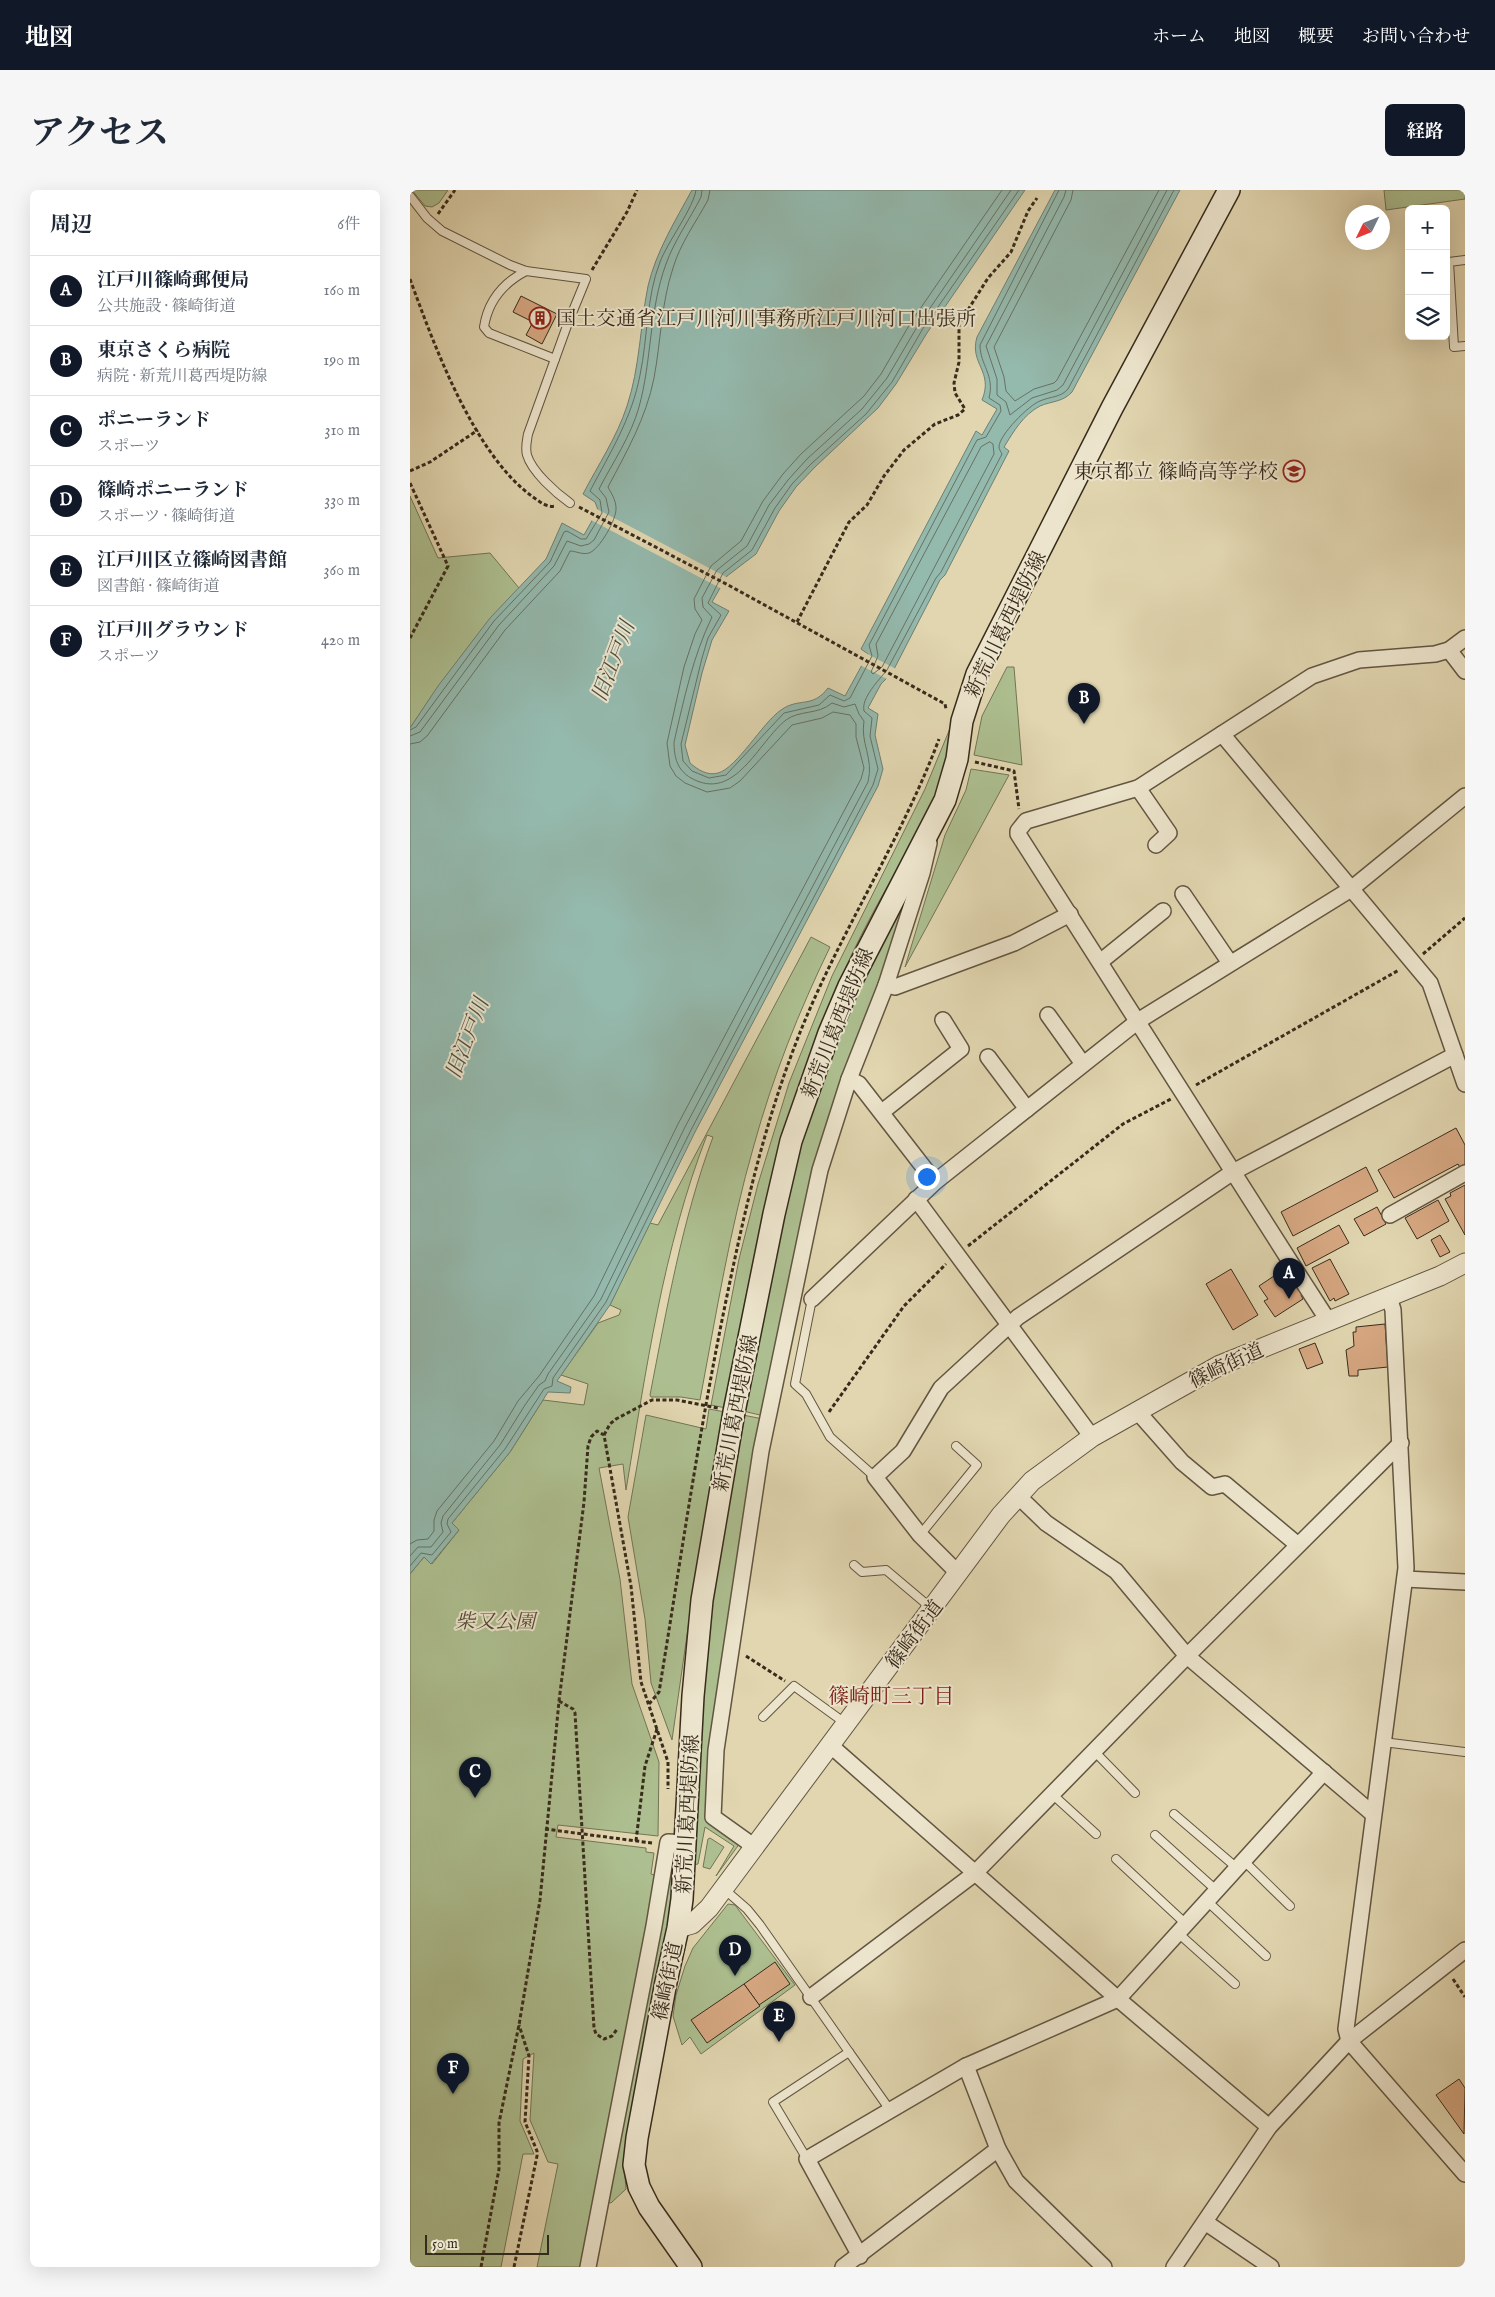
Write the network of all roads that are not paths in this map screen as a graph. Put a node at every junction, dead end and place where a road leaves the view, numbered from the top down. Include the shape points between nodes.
1 (1229, 190) edge
2 (410, 196) edge
3 (1465, 260) edge
4 (526, 271) junction
5 (1465, 346) edge
6 (555, 359) junction
7 (570, 503) road end
8 (1465, 638) edge
9 (1449, 650) junction
10 (1465, 672) edge
11 (1222, 734) junction
12 (1138, 788) junction
13 (1465, 796) edge
14 (934, 825) junction
15 (1156, 845) dead end
16 (1351, 889) junction
17 (1183, 894) dead end
18 (1163, 911) dead end
19 (1070, 914) junction
20 (1100, 962) junction
21 (1230, 963) junction
22 (886, 985) junction
23 (1048, 1015) dead end
24 (943, 1020) dead end
25 (1138, 1021) junction
26 (1455, 1055) junction
27 (988, 1058) dead end
28 (1084, 1064) junction
29 (849, 1079) junction
30 (1465, 1084) edge
31 (1027, 1109) junction
32 (882, 1112) junction
33 (1233, 1172) junction
34 (1465, 1173) edge
35 (935, 1182) junction
36 (916, 1199) junction
37 (1390, 1215) dead end
38 (1465, 1263) edge
39 (1388, 1297) junction
40 (812, 1299) joint
41 (1329, 1322) junction
42 (1009, 1324) junction
43 (1137, 1411) junction
44 (1092, 1437) junction
45 (1401, 1443) junction
46 (956, 1446) dead end
47 (875, 1477) junction
48 (1018, 1496) junction
49 (920, 1535) junction
50 (1298, 1545) junction
51 (854, 1565) dead end
52 (958, 1573) junction
53 (1405, 1578) junction
54 (1465, 1582) edge
55 (933, 1609) junction
56 (1187, 1656) junction
57 (763, 1717) dead end
58 (846, 1724) junction
59 (1383, 1742) junction
60 (830, 1746) junction
61 (1094, 1751) junction
62 (1465, 1752) edge
63 (1324, 1772) junction
64 (1135, 1793) dead end
65 (1052, 1794) junction
66 (1174, 1814) dead end
67 (1373, 1814) junction
68 (1096, 1834) dead end
69 (1155, 1835) dead end
70 (686, 1843) junction
71 (755, 1848) junction
72 (1116, 1859) dead end
73 (1240, 1865) junction
74 (974, 1874) junction
75 (724, 1889) junction
76 (1212, 1896) junction
77 (1290, 1906) dead end
78 (678, 1928) junction
79 (1182, 1928) junction
80 (1465, 1950) edge
81 (1266, 1956) dead end
82 (1235, 1984) dead end
83 (811, 1997) junction
84 (1118, 1999) junction
85 (1348, 2041) junction
86 (849, 2052) junction
87 (966, 2066) junction
88 (890, 2110) junction
89 (1269, 2127) junction
90 (998, 2149) junction
91 (807, 2159) junction
92 (1465, 2174) edge
93 (1205, 2222) junction
94 (860, 2256) junction
95 (588, 2267) edge
96 (691, 2267) edge
97 (844, 2267) edge
98 (1104, 2267) edge
99 (1174, 2267) edge
100 (1271, 2267) edge

1 - 14 main road, 新荒川葛西堤防線 via 1112,408 977,674 962,721 952,780
2 - 4 lane via 418,209 442,231
3 - 5 lane via 1449,262 1454,347
4 - 6 lane via 586,279
4 - 6 lane via 500,289 484,327 489,333
6 - 7 lane via 528,434 527,455 550,487
8 - 9 street
9 - 10 street
9 - 11 street via 1359,660 1312,676
11 - 12 street
11 - 16 street
12 - 15 street via 1169,832
12 - 19 street via 1026,821 1020,827 1018,834
13 - 16 street
14 - 22 street
14 - 70 main road, 新荒川葛西堤防線 via 887,910 826,1041 792,1141 774,1214 734,1412 702,1600 693,1696
16 - 21 street
16 - 26 street via 1430,983
17 - 21 street
18 - 20 street
19 - 20 street
19 - 22 street via 1014,943 895,987
20 - 25 street
21 - 25 street
22 - 29 street
23 - 28 street
24 - 32 street via 961,1049
25 - 28 street
25 - 33 street
26 - 30 street
26 - 33 street
27 - 31 street
28 - 31 street
29 - 32 street via 859,1084
29 - 71 street via 820,1170 769,1412 716,1750 713,1817
31 - 35 street
32 - 35 street
33 - 41 street
33 - 42 street
34 - 37 street
35 - 36 street
36 - 40 street
36 - 42 street
38 - 39 street, 篠崎街道
39 - 41 street, 篠崎街道
39 - 45 street via 1393,1310
40 - 47 lane via 795,1384 806,1394 830,1437
41 - 43 street, 篠崎街道 via 1220,1365
42 - 44 street
42 - 47 street via 941,1388 903,1451
43 - 44 street, 篠崎街道
43 - 50 street via 1182,1462 1212,1487 1225,1484
44 - 48 street, 篠崎街道 via 1032,1481
45 - 50 street
45 - 53 street
46 - 49 lane via 976,1465
47 - 49 street
48 - 52 street, 篠崎街道
48 - 56 street via 1046,1523 1116,1571
49 - 52 street
50 - 56 street
51 - 55 lane via 862,1572 886,1570
52 - 55 street, 篠崎街道
53 - 54 street
53 - 59 street
55 - 58 street, 篠崎街道
56 - 61 street
56 - 63 street
57 - 58 lane via 794,1686
58 - 60 street, 篠崎街道
59 - 62 lane
59 - 67 street
60 - 71 street, 篠崎街道
60 - 74 street
61 - 64 lane
61 - 65 street
63 - 67 street
63 - 73 street
65 - 68 lane
65 - 74 street
66 - 73 lane
67 - 85 street via 1346,2029
69 - 76 lane
70 - 78 main road, 新荒川葛西堤防線
70 - 95 street via 668,1842
71 - 75 street, 篠崎街道
72 - 79 lane
73 - 76 street
73 - 77 lane
74 - 83 street
74 - 84 street
75 - 78 street, 篠崎街道 via 697,1920
75 - 83 lane via 760,1925
76 - 79 street
76 - 81 lane
78 - 96 main road, 篠崎街道 via 634,2165 639,2187 649,2207
79 - 82 lane
79 - 84 street
80 - 85 street
83 - 86 lane
84 - 87 street
84 - 89 street
85 - 89 street
85 - 92 street
86 - 88 lane
86 - 91 lane via 773,2102
87 - 88 street
87 - 90 street
88 - 91 street
89 - 93 street
90 - 94 street
90 - 98 street via 1016,2181
91 - 94 street
93 - 99 street
93 - 100 street
94 - 97 street

